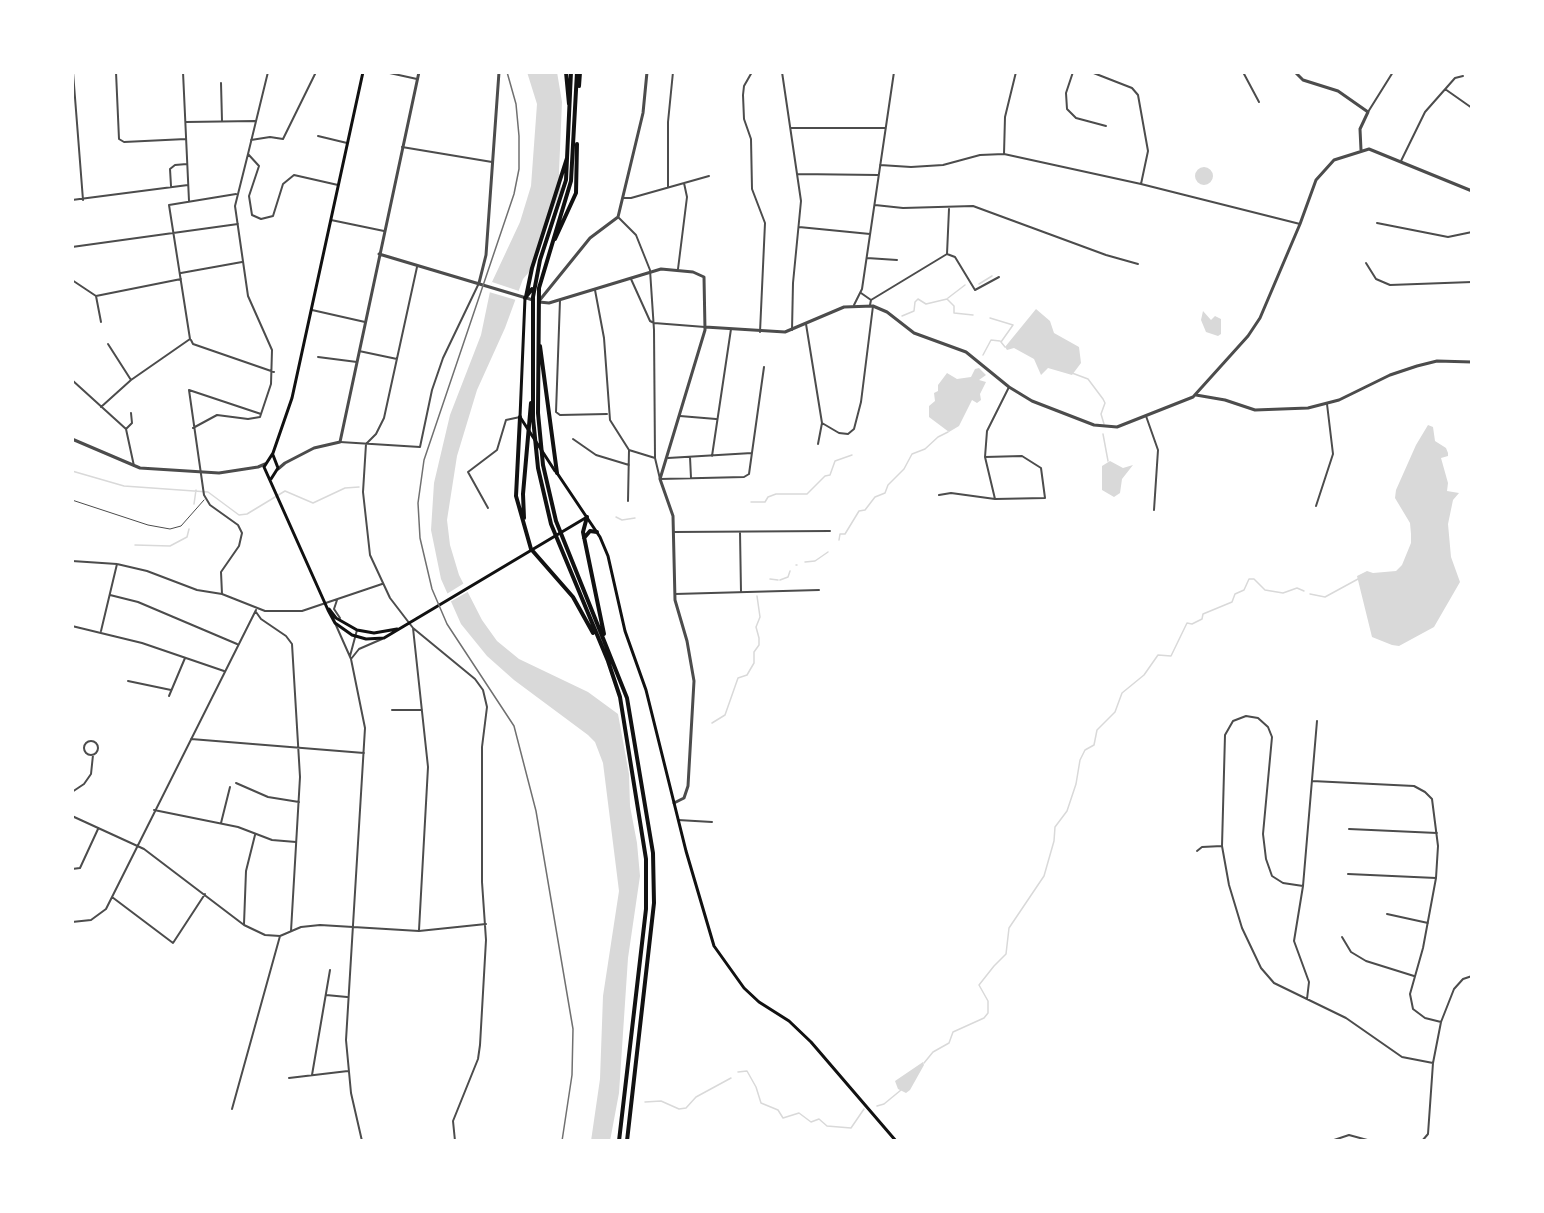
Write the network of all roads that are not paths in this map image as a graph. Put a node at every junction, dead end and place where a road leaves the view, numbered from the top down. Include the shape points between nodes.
1 (73, 72) edge
2 (116, 72) edge
3 (183, 72) edge
4 (268, 72) edge
5 (316, 72) edge
6 (363, 72) edge
7 (385, 72) edge
8 (419, 72) edge
9 (499, 72) edge
10 (566, 72) edge
11 (571, 72) edge
12 (578, 72) edge
13 (647, 72) edge
14 (673, 72) edge
15 (752, 72) edge
16 (782, 72) edge
17 (894, 72) edge
18 (1016, 72) edge
19 (1073, 72) edge
20 (1091, 72) edge
21 (1243, 72) edge
22 (1295, 72) edge
23 (1393, 72) edge
24 (1463, 75) dead end
25 (417, 79) junction
26 (221, 83) dead end
27 (1445, 89) junction
28 (73, 91) edge
29 (1259, 102) dead end
30 (1472, 108) edge
31 (1368, 112) junction
32 (570, 120) junction
33 (222, 121) junction
34 (255, 121) junction
35 (186, 122) junction
36 (576, 126) junction
37 (1106, 126) dead end
38 (791, 128) junction
39 (886, 128) junction
40 (318, 136) dead end
41 (186, 139) junction
42 (251, 140) junction
43 (347, 143) junction
44 (402, 147) junction
45 (1361, 150) junction
46 (248, 154) junction
47 (1004, 154) junction
48 (1401, 161) junction
49 (492, 162) junction
50 (188, 164) junction
51 (880, 165) junction
52 (797, 174) junction
53 (879, 175) junction
54 (710, 176) dead end
55 (566, 180) junction
56 (684, 183) junction
57 (1141, 184) junction
58 (188, 185) junction
59 (338, 185) junction
60 (171, 186) junction
61 (668, 187) junction
62 (1472, 191) edge
63 (236, 194) junction
64 (623, 198) junction
65 (72, 200) edge
66 (82, 200) junction
67 (189, 201) junction
68 (875, 205) junction
69 (949, 208) junction
70 (618, 217) junction
71 (330, 220) junction
72 (1377, 222) dead end
73 (238, 224) junction
74 (1300, 224) junction
75 (799, 227) junction
76 (384, 231) junction
77 (1472, 232) edge
78 (870, 234) junction
79 (174, 235) junction
80 (72, 247) edge
81 (379, 254) junction
82 (947, 254) junction
83 (867, 258) junction
84 (897, 260) dead end
85 (242, 262) junction
86 (1366, 263) dead end
87 (1138, 264) dead end
88 (417, 266) junction
89 (678, 269) junction
90 (650, 272) junction
91 (181, 273) junction
92 (999, 277) dead end
93 (181, 279) junction
94 (631, 279) junction
95 (72, 280) edge
96 (1472, 282) edge
97 (479, 283) junction
98 (595, 290) junction
99 (861, 293) junction
100 (96, 296) junction
101 (525, 298) junction
102 (560, 300) junction
103 (871, 300) junction
104 (538, 302) junction
105 (854, 305) junction
106 (872, 305) junction
107 (311, 310) junction
108 (535, 313) junction
109 (101, 322) dead end
110 (365, 322) junction
111 (654, 323) junction
112 (806, 324) junction
113 (705, 327) junction
114 (731, 329) junction
115 (792, 330) junction
116 (760, 332) junction
117 (190, 339) junction
118 (108, 344) dead end
119 (359, 351) junction
120 (318, 357) dead end
121 (397, 359) junction
122 (357, 362) junction
123 (1472, 362) edge
124 (764, 366) dead end
125 (274, 372) junction
126 (72, 380) edge
127 (131, 380) junction
128 (533, 381) junction
129 (1010, 387) junction
130 (1196, 395) junction
131 (1327, 404) junction
132 (101, 407) junction
133 (131, 413) dead end
134 (262, 414) junction
135 (608, 414) junction
136 (680, 416) junction
137 (1146, 416) junction
138 (520, 417) junction
139 (717, 419) junction
140 (822, 423) junction
141 (193, 428) junction
142 (126, 429) junction
143 (72, 439) edge
144 (573, 439) dead end
145 (340, 442) junction
146 (366, 444) junction
147 (818, 444) dead end
148 (629, 450) junction
149 (273, 453) junction
150 (753, 453) junction
151 (712, 456) junction
152 (690, 457) junction
153 (655, 458) junction
154 (668, 458) junction
155 (985, 458) junction
156 (275, 462) junction
157 (267, 463) junction
158 (285, 463) junction
159 (629, 465) junction
160 (134, 466) junction
161 (258, 467) junction
162 (276, 471) junction
163 (267, 472) junction
164 (200, 473) junction
165 (557, 473) junction
166 (272, 479) junction
167 (660, 479) junction
168 (691, 479) junction
169 (939, 495) dead end
170 (205, 497) junction
171 (72, 500) edge
172 (995, 500) junction
173 (628, 501) dead end
174 (1316, 506) dead end
175 (488, 508) dead end
176 (1154, 510) dead end
177 (587, 517) junction
178 (525, 528) junction
179 (555, 528) junction
180 (830, 531) dead end
181 (597, 532) junction
182 (673, 532) junction
183 (740, 532) junction
184 (559, 539) junction
185 (584, 539) junction
186 (531, 549) junction
187 (72, 561) edge
188 (117, 564) junction
189 (382, 584) junction
190 (819, 590) dead end
191 (741, 592) junction
192 (222, 594) junction
193 (675, 594) junction
194 (110, 595) junction
195 (338, 599) junction
196 (325, 603) junction
197 (256, 610) junction
198 (341, 621) junction
199 (335, 623) junction
200 (72, 626) edge
201 (413, 628) junction
202 (397, 629) junction
203 (357, 630) junction
204 (100, 632) junction
205 (355, 636) junction
206 (384, 638) junction
207 (237, 644) junction
208 (608, 646) junction
209 (185, 658) junction
210 (351, 659) junction
211 (608, 661) junction
212 (224, 671) junction
213 (128, 681) dead end
214 (171, 690) junction
215 (169, 696) dead end
216 (392, 710) dead end
217 (422, 710) junction
218 (1317, 720) dead end
219 (190, 739) junction
220 (298, 750) junction
221 (364, 753) junction
222 (93, 755) junction
223 (1312, 781) junction
224 (236, 783) dead end
225 (230, 787) dead end
226 (72, 792) edge
227 (298, 802) junction
228 (674, 803) junction
229 (154, 810) junction
230 (72, 816) edge
231 (678, 820) junction
232 (712, 822) dead end
233 (221, 823) junction
234 (98, 829) junction
235 (1349, 830) dead end
236 (1437, 833) junction
237 (255, 835) junction
238 (296, 842) junction
239 (1222, 846) junction
240 (136, 847) junction
241 (1197, 851) dead end
242 (72, 869) edge
243 (1348, 874) dead end
244 (1436, 878) junction
245 (1303, 886) junction
246 (205, 894) junction
247 (112, 897) junction
248 (1387, 914) dead end
249 (72, 922) edge
250 (1428, 923) junction
251 (486, 924) junction
252 (244, 925) junction
253 (354, 927) junction
254 (291, 931) junction
255 (419, 931) junction
256 (280, 936) junction
257 (1342, 937) dead end
258 (330, 970) dead end
259 (1414, 976) junction
260 (1472, 976) edge
261 (326, 995) junction
262 (348, 997) junction
263 (1307, 999) junction
264 (1441, 1022) junction
265 (1433, 1064) junction
266 (348, 1071) junction
267 (312, 1075) junction
268 (289, 1078) dead end
269 (232, 1109) dead end
270 (362, 1141) edge
271 (455, 1141) edge
272 (619, 1141) edge
273 (627, 1141) edge
274 (896, 1141) edge
275 (1332, 1141) edge
276 (1371, 1141) edge
277 (1422, 1141) edge

1 - 28 street
2 - 41 street via 119,139
3 - 35 street
4 - 34 street
5 - 42 street via 283,139
6 - 43 main road
7 - 25 street
8 - 25 street
9 - 49 street
10 - 32 highway
11 - 32 highway
12 - 36 highway
13 - 64 street via 643,113
14 - 61 street
15 - 116 street via 743,95 744,119 751,139 753,189 765,223
16 - 38 street
17 - 39 street
18 - 47 street via 1005,117
19 - 37 street via 1066,93 1067,109 1076,118
20 - 57 street via 1132,88 1140,98 1148,151
21 - 29 street
22 - 31 street via 1303,80 1338,91
23 - 31 street
24 - 27 street
25 - 44 street
26 - 33 street
27 - 30 street
27 - 48 street via 1418,121
28 - 66 street
31 - 45 street via 1360,129
32 - 55 highway
33 - 34 street
33 - 35 street
34 - 42 street
35 - 41 street
36 - 55 highway
36 - 101 highway via 579,172 575,199 544,257 531,293
38 - 39 street
38 - 52 street
39 - 51 street
40 - 43 street
41 - 50 street
42 - 46 street
43 - 59 main road
44 - 49 street
44 - 76 street
45 - 48 street via 1369,149
45 - 74 street via 1324,168
46 - 59 street via 259,166 249,199 250,212 256,218 273,216 283,184 291,177
46 - 63 street
47 - 51 street via 980,155 943,165
47 - 57 street
48 - 62 street
49 - 97 street via 486,255
50 - 58 street
50 - 60 street via 170,169
51 - 53 street
52 - 53 street
52 - 75 street
53 - 68 street
54 - 56 street
55 - 101 highway
55 - 108 highway
56 - 61 street
56 - 89 street via 687,197
57 - 74 street
58 - 60 street
58 - 67 street
59 - 71 main road
60 - 66 street
61 - 64 street
63 - 67 street
63 - 73 street
64 - 70 street
65 - 66 street
67 - 79 street via 168,205
68 - 69 street
68 - 78 street
69 - 82 street
69 - 87 street via 973,206
70 - 90 street via 636,235
70 - 104 street via 590,238
71 - 76 street
71 - 107 main road
72 - 77 street via 1448,237
73 - 79 street
73 - 85 street
74 - 130 street via 1256,324
75 - 78 street
75 - 115 street
76 - 81 street
78 - 83 street
79 - 80 street
79 - 91 street
81 - 88 street
81 - 110 street
82 - 92 street via 955,257 975,290
82 - 103 street
83 - 84 street
83 - 99 street
85 - 91 street
85 - 125 street via 248,296 272,350
86 - 96 street via 1376,279 1390,285
88 - 97 street
88 - 121 street
89 - 90 street
89 - 113 street via 703,274
90 - 94 street
90 - 111 street
91 - 93 street
93 - 100 street
93 - 117 street
94 - 98 street
94 - 111 street
95 - 100 street
97 - 101 street
97 - 146 street via 443,358 418,448
98 - 102 street
98 - 135 street via 604,338
99 - 103 street
99 - 105 street
100 - 109 street
101 - 104 street
101 - 138 main road
102 - 104 street
102 - 135 street via 555,380 558,415
103 - 106 street
105 - 106 street
105 - 112 street
106 - 129 street via 914,333 966,352
106 - 140 street via 861,402 854,429 848,434 839,433
107 - 110 street
107 - 149 main road via 292,398
108 - 128 highway
108 - 165 highway
108 - 179 highway via 540,440
110 - 119 street
111 - 113 street
111 - 153 street
112 - 115 street
112 - 140 street
113 - 114 street
113 - 136 street
114 - 116 street
114 - 139 street
115 - 116 street
117 - 125 street via 193,344
117 - 127 street
118 - 127 street
119 - 121 street
119 - 122 street
120 - 122 street
121 - 146 street via 384,418
122 - 145 street
123 - 131 street via 1437,361 1417,366
124 - 150 street
125 - 134 street
126 - 132 street
127 - 132 street
128 - 178 highway via 523,494
128 - 179 highway via 536,451
129 - 137 street via 1032,401 1100,427 1116,428
129 - 155 street via 987,431
130 - 131 street via 1255,410
130 - 137 street
131 - 174 street via 1333,454
132 - 142 street
133 - 142 street via 132,423
134 - 141 street via 252,419 217,415
134 - 141 street via 189,390
135 - 148 street
136 - 139 street
136 - 154 street
137 - 176 street via 1158,450
138 - 165 main road
138 - 175 street via 506,420 497,450 468,472
138 - 178 highway via 515,490
139 - 151 street
140 - 147 street
141 - 164 street
142 - 160 street
143 - 160 street
144 - 159 street via 596,455
145 - 146 street
145 - 158 street via 314,448
146 - 189 street via 363,492 370,555
148 - 153 street
148 - 159 street
149 - 156 main road
149 - 157 main road
150 - 151 street
150 - 168 street via 751,470 744,477
151 - 152 street
152 - 154 street
152 - 168 street
153 - 167 street
154 - 167 street
155 - 172 street
155 - 172 street via 1022,456 1041,468 1045,498
156 - 157 main road
156 - 158 street
156 - 162 main road
157 - 161 street
157 - 163 main road
158 - 162 street
159 - 173 street
160 - 164 street
161 - 163 street
161 - 164 street
162 - 163 main road
162 - 166 main road
163 - 166 main road
164 - 170 street
165 - 177 main road
166 - 196 main road
167 - 168 street
167 - 182 street via 673,516
169 - 172 street via 951,493
170 - 171 lane via 181,526 170,529
170 - 192 street via 242,533 239,546 221,573
177 - 181 main road
177 - 185 highway
177 - 186 main road
178 - 186 highway
179 - 184 highway
180 - 183 street
181 - 185 highway via 590,531
181 - 228 main road via 608,556
182 - 183 street
182 - 193 street
183 - 191 street
184 - 208 highway
184 - 211 highway
185 - 208 highway
186 - 202 main road
186 - 211 highway via 573,597
187 - 188 street
188 - 192 street via 197,590
188 - 194 street
189 - 195 street
189 - 201 street
190 - 191 street
191 - 193 street
192 - 197 street
193 - 228 street via 694,681 688,786 682,801
194 - 204 street
194 - 207 street via 138,602
195 - 196 street
195 - 198 street via 334,609
196 - 197 street via 289,612
196 - 198 main road
196 - 199 main road
197 - 207 street
197 - 220 street via 292,645
198 - 203 main road
199 - 205 main road
199 - 210 street
200 - 204 street
201 - 217 street
201 - 251 street via 468,671 486,699 488,712 482,747 482,882
202 - 203 main road via 374,633
202 - 206 main road
203 - 205 street
204 - 209 street
205 - 206 main road
205 - 210 street
206 - 210 street via 359,649
207 - 212 street
208 - 273 highway via 631,716 654,865 654,903
209 - 212 street
209 - 214 street
210 - 221 street via 364,722
211 - 272 highway via 622,709 647,872
212 - 219 street
213 - 214 street
214 - 215 street
216 - 217 street
217 - 255 street via 428,767
218 - 223 street
219 - 220 street
219 - 229 street
220 - 221 street
220 - 227 street
221 - 253 street
222 - 222 street via 98,746 89,741 84,750
222 - 226 street via 91,774
223 - 236 street via 1414,786 1432,799
223 - 245 street
224 - 227 street via 268,797
225 - 233 street
227 - 238 street
228 - 231 main road
229 - 233 street
229 - 240 street
230 - 234 street
231 - 232 street
231 - 274 main road via 709,932 729,970 759,1002 789,1021 811,1042
233 - 237 street
234 - 240 street
234 - 242 street via 80,868
235 - 236 street
236 - 244 street
237 - 238 street
237 - 252 street via 246,871
238 - 254 street
239 - 241 street
239 - 245 street via 1225,735 1233,721 1246,716 1258,718 1268,727 1272,738 1263,834 1266,859 1272,876 1283,883
239 - 263 street via 1228,885 1242,928 1262,968 1274,983
240 - 246 street
240 - 247 street
243 - 244 street
244 - 250 street
245 - 263 street via 1294,941 1309,982
246 - 247 street via 173,943
246 - 252 street
247 - 249 street via 96,918
248 - 250 street
250 - 259 street
251 - 255 street
251 - 271 street via 480,1045 453,1121
252 - 256 street via 265,935
253 - 254 street via 320,925
253 - 255 street
253 - 262 street
254 - 256 street
256 - 269 street
257 - 259 street via 1351,952 1366,962
258 - 261 street
259 - 264 street via 1410,994 1413,1010
260 - 264 street via 1454,989
261 - 262 street
261 - 267 street
262 - 266 street
263 - 265 street via 1346,1018 1402,1057
264 - 265 street
265 - 277 street via 1428,1134
266 - 267 street
266 - 270 street
267 - 268 street
275 - 276 street via 1349,1135

